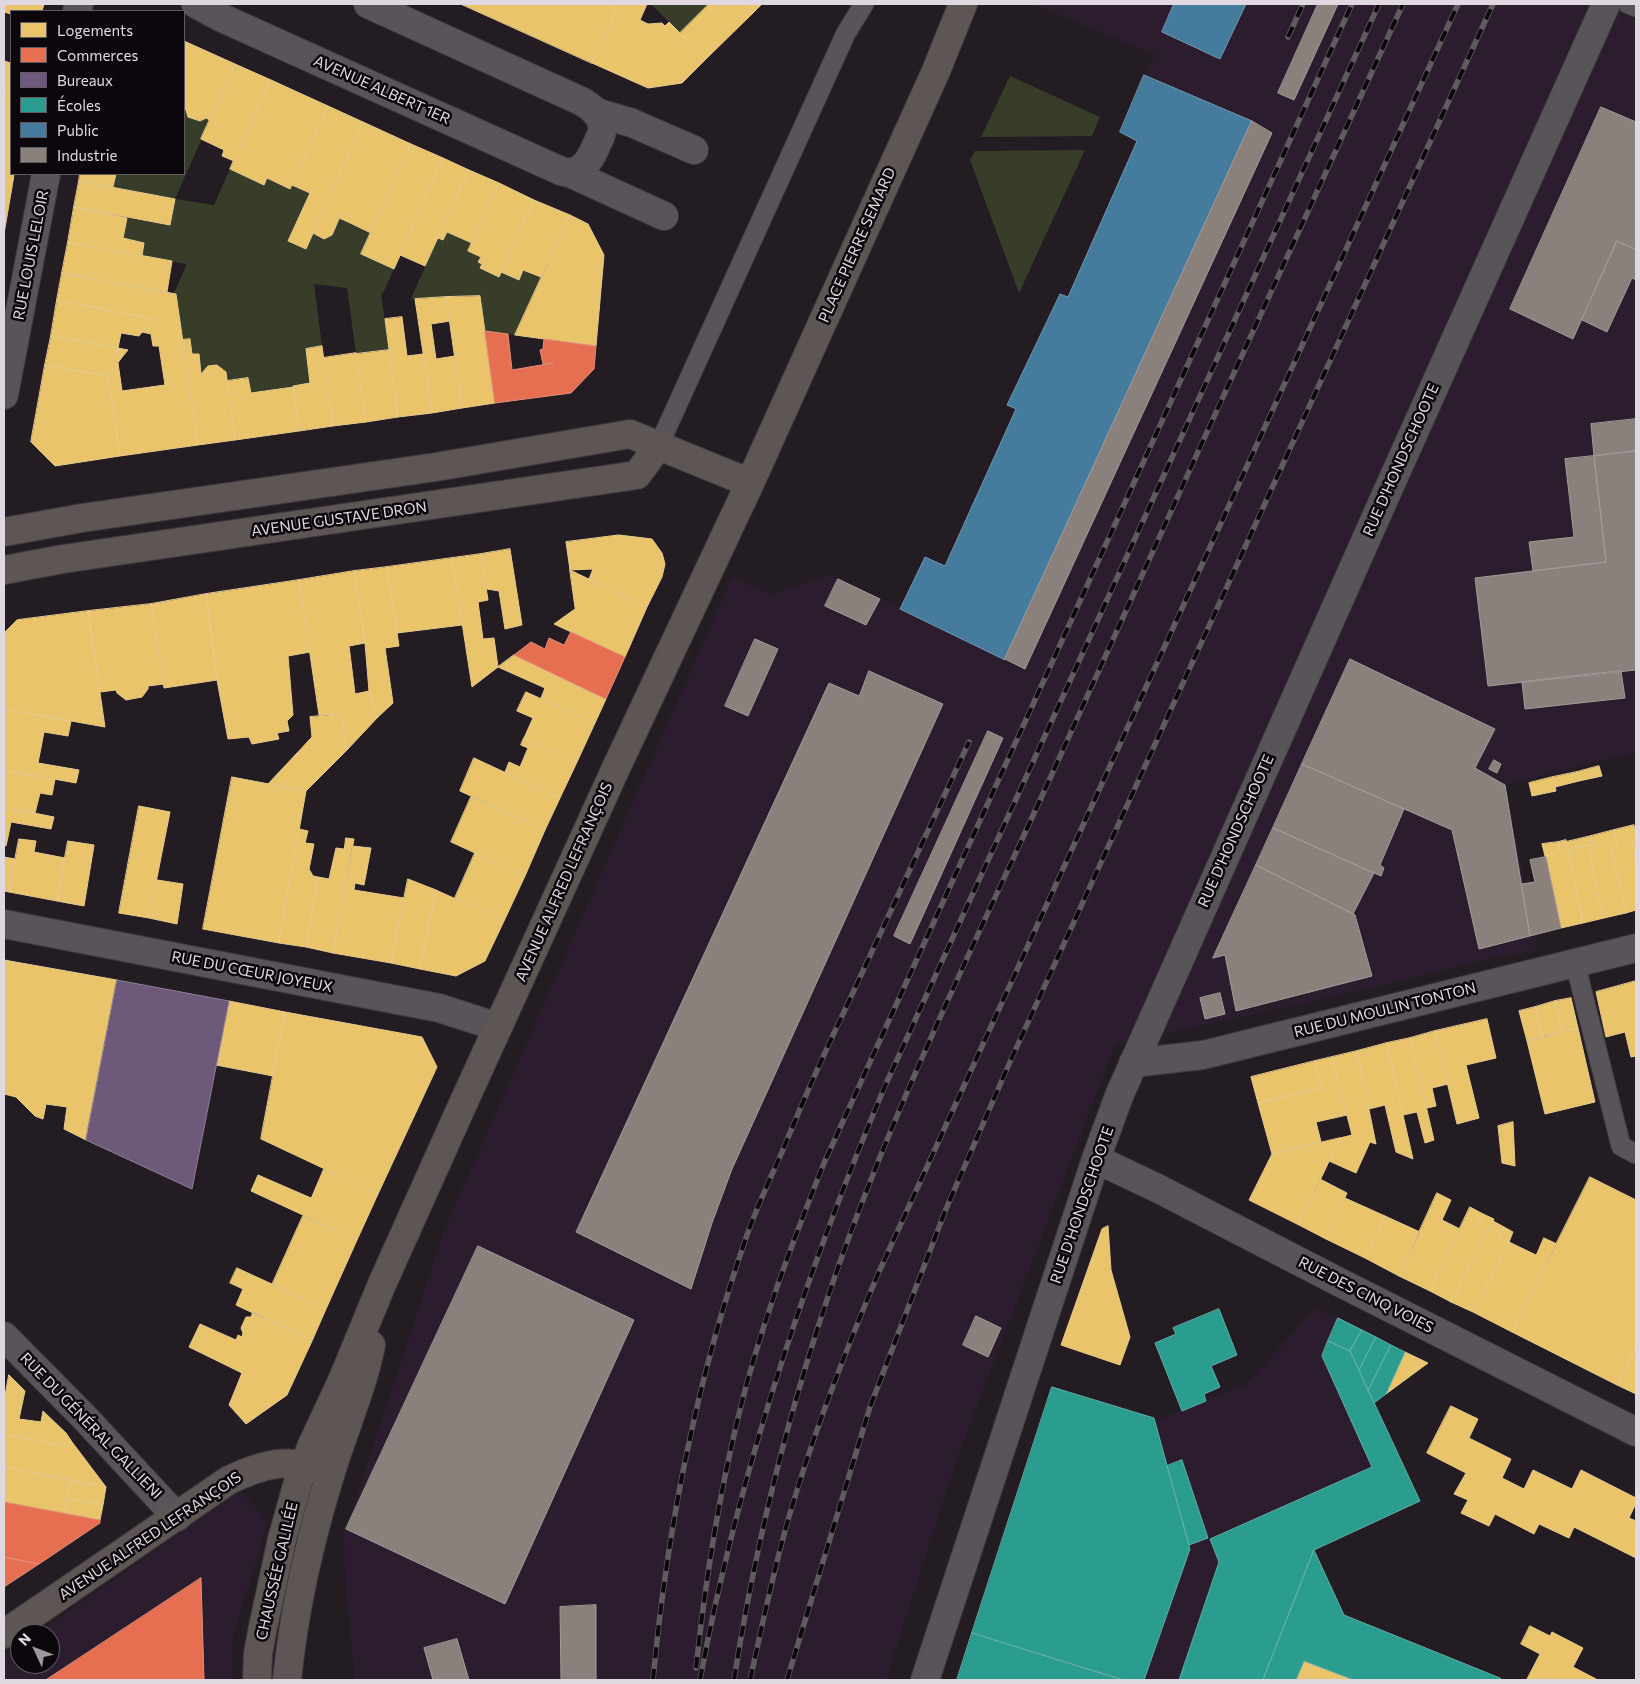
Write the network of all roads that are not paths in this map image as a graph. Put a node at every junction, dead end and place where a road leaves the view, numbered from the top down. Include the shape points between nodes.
1 (196, 4) edge
2 (368, 4) edge
3 (864, 4) edge
4 (1606, 4) edge
5 (1628, 4) edge
6 (963, 5) edge
7 (1636, 7) edge
8 (595, 112) junction
9 (694, 150) dead end
10 (570, 173) junction
11 (46, 175) edge
12 (664, 216) dead end
13 (4, 395) edge
14 (659, 445) junction
15 (750, 483) junction
16 (4, 532) edge
17 (4, 570) edge
18 (4, 924) edge
19 (1636, 948) edge
20 (1575, 963) junction
21 (498, 1027) junction
22 (1133, 1063) junction
23 (1636, 1154) edge
24 (1096, 1159) junction
25 (382, 1284) junction
26 (4, 1336) edge
27 (1636, 1432) edge
28 (305, 1464) junction
29 (331, 1472) junction
30 (177, 1517) junction
31 (4, 1634) edge
32 (257, 1680) edge
33 (287, 1680) edge
34 (925, 1680) edge

1 - 10 street, AVENUE ALBERT 1ER
2 - 8 street via 583,102
3 - 14 lane via 846,33
4 - 22 street, RUE D'HONDSCHOOTE
5 - 7 lane
6 - 15 main road, PLACE PIERRE SEMARD
8 - 9 street via 632,122
8 - 10 street via 602,126 601,135 588,163
10 - 12 street, AVENUE ALBERT 1ER
11 - 13 street, RUE LOUIS LELOIR
14 - 15 main road
14 - 16 main road via 630,434
14 - 17 main road, AVENUE GUSTAVE DRON via 638,475
15 - 21 main road, AVENUE ALFRED LEFRANÇOIS
18 - 21 street, RUE DU CŒUR JOYEUX via 439,1008
19 - 20 street, RUE DU MOULIN TONTON
20 - 22 street, RUE DU MOULIN TONTON via 1204,1055
20 - 23 lane via 1621,1146
21 - 25 main road, AVENUE ALFRED LEFRANÇOIS
22 - 24 street, RUE D'HONDSCHOOTE
24 - 27 street, RUE DES CINQ VOIES
24 - 34 street, RUE D'HONDSCHOOTE
25 - 28 main road, AVENUE ALFRED LEFRANÇOIS
25 - 29 main road, AVENUE ALFRED LEFRANÇOIS via 366,1371
26 - 30 street, RUE DU GÉNÉRAL GALLIENI
28 - 29 main road, AVENUE ALFRED LEFRANÇOIS
28 - 30 main road, AVENUE ALFRED LEFRANÇOIS via 276,1463 243,1473
28 - 32 main road, CHAUSSÉE GALILÉE via 267,1602
29 - 33 main road, CHAUSSÉE GALILÉE via 296,1616
30 - 31 main road, AVENUE ALFRED LEFRANÇOIS

